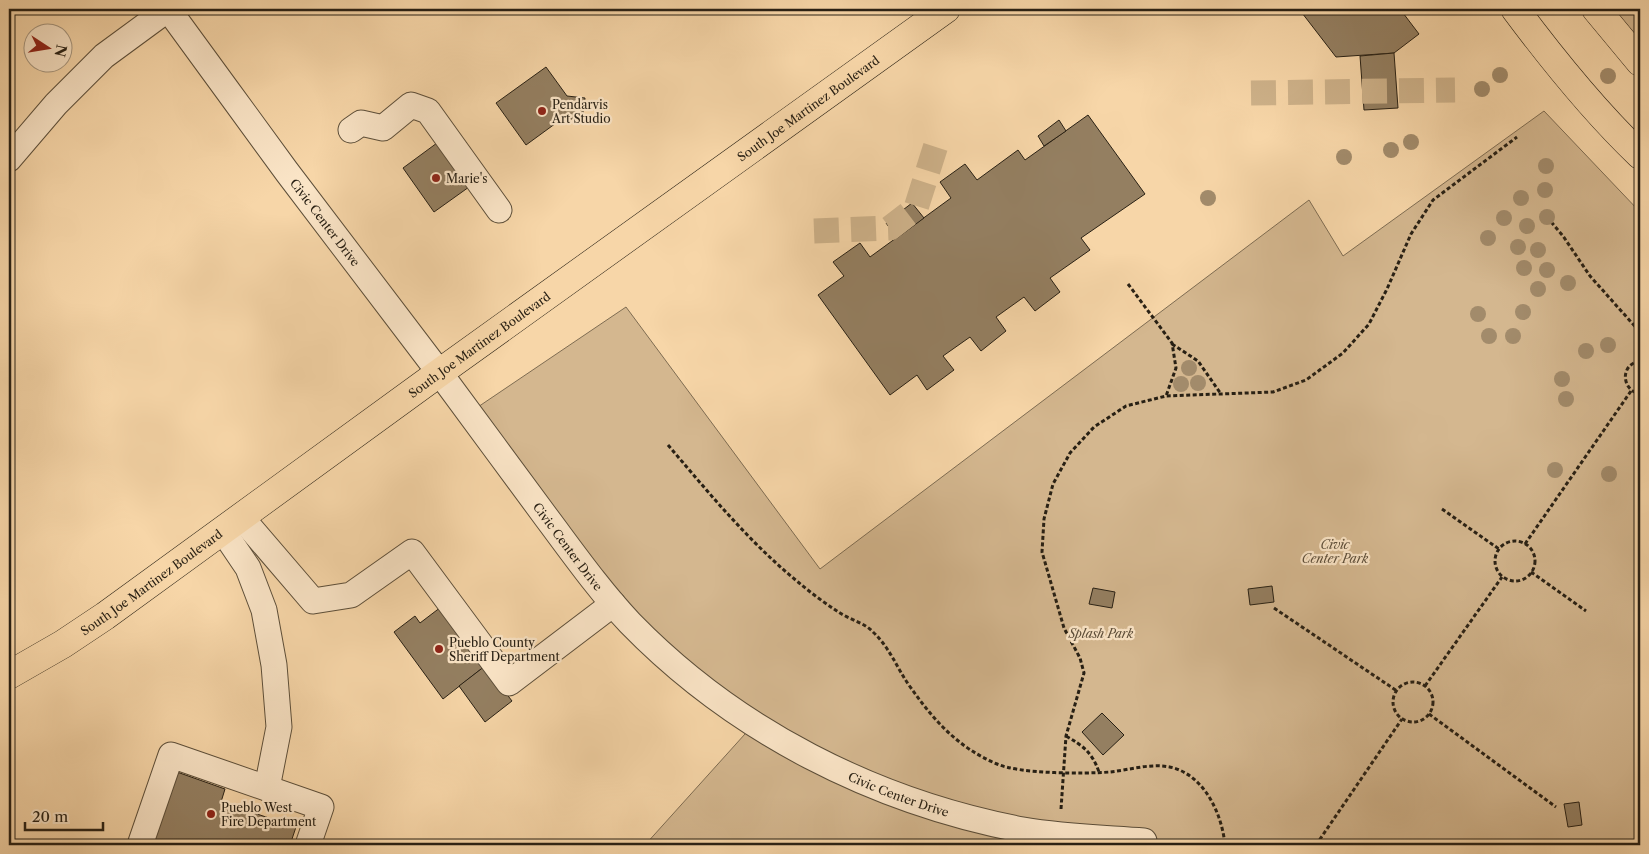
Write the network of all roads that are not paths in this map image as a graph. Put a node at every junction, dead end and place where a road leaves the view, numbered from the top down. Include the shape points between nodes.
1 (168, 9) edge
2 (946, 9) edge
3 (1515, 9) edge
4 (1596, 9) edge
5 (1640, 62) edge
6 (351, 130) dead end
7 (1640, 156) edge
8 (9, 159) edge
9 (499, 210) dead end
10 (440, 373) junction
11 (232, 524) junction
12 (614, 604) junction
13 (9, 675) edge
14 (267, 788) junction
15 (1144, 843) edge
16 (140, 845) edge
17 (308, 845) edge

1 - 8 street via 104,56 56,104
1 - 10 street, Civic Center Drive
2 - 10 main road, South Joe Martinez Boulevard
3 - 7 main road via 1564,72
4 - 5 main road
6 - 9 street via 361,124 383,128 411,105 428,111
10 - 11 main road, South Joe Martinez Boulevard
10 - 12 street, Civic Center Drive via 582,567
11 - 12 street via 313,601 351,594 412,552 509,683
11 - 13 main road, South Joe Martinez Boulevard via 105,616
11 - 14 street via 264,610 274,665 279,727
12 - 15 street, Civic Center Drive via 630,623 711,694 802,753 859,780 980,820 1026,830
14 - 16 street via 171,755
14 - 17 street via 321,807

